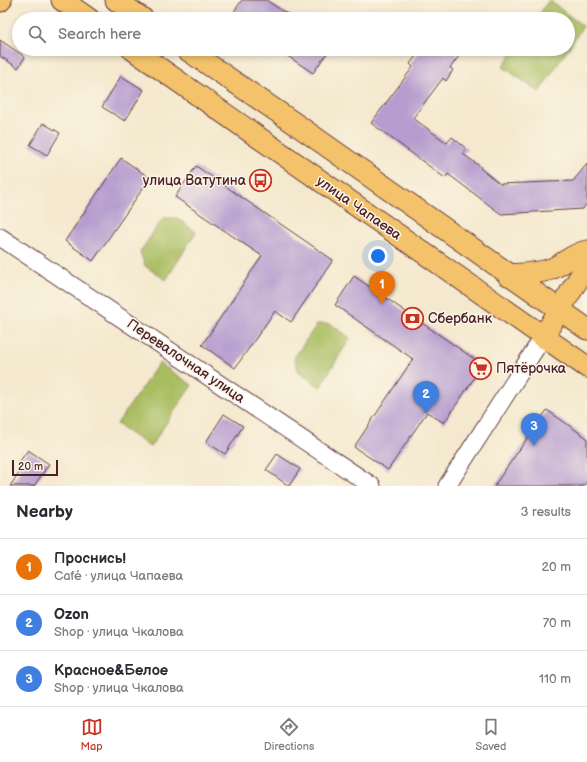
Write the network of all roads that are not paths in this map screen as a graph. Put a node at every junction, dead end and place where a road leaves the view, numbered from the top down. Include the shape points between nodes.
1 (62, 0) edge
2 (116, 0) edge
3 (79, 12) edge
4 (133, 12) edge
5 (142, 56) edge
6 (196, 56) edge
7 (0, 237) edge
8 (587, 251) edge
9 (587, 265) edge
10 (508, 275) junction
11 (559, 310) junction
12 (587, 329) edge
13 (543, 337) junction
14 (587, 367) edge
15 (372, 486) edge
16 (448, 486) edge

1 - 3 main road
2 - 4 main road
5 - 13 main road, улица Чапаева
6 - 10 main road
7 - 15 street, Перевалочная улица
8 - 10 main road via 580,252 551,269 534,274
9 - 11 main road
10 - 11 main road
11 - 12 main road
11 - 13 main road
13 - 14 main road, улица Чапаева
13 - 16 street

